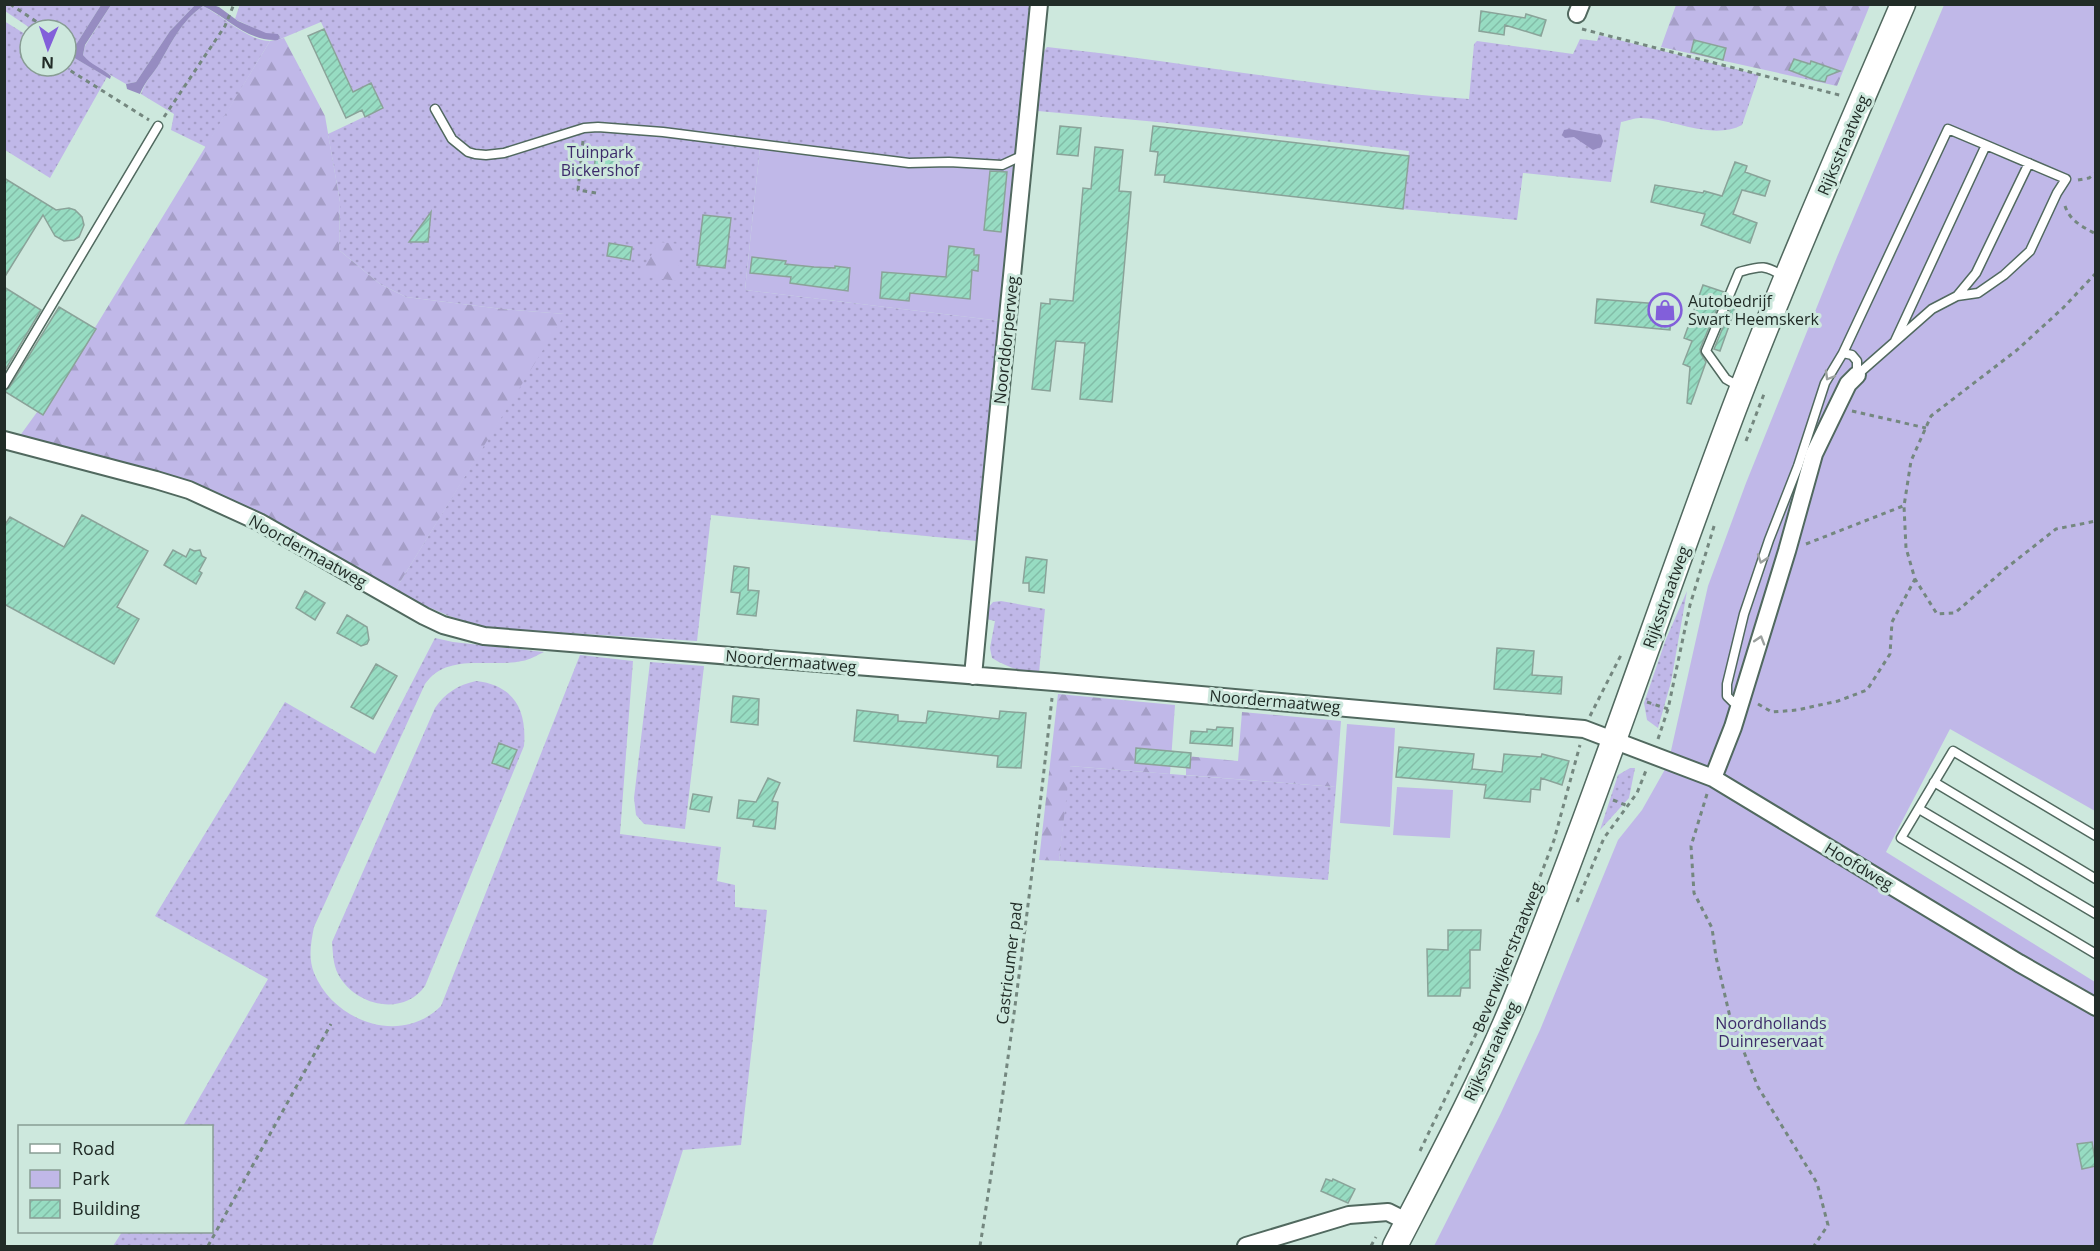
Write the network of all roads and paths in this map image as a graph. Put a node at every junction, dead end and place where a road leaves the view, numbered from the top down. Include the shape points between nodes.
1 (10, 4) edge
2 (234, 4) edge
3 (1039, 4) edge
4 (1903, 4) edge
5 (1579, 9) edge
6 (31, 18) edge
7 (78, 75) edge
8 (1862, 101) junction
9 (435, 109) dead end
10 (158, 126) junction
11 (586, 128) junction
12 (1986, 145) junction
13 (1026, 154) junction
14 (2029, 163) junction
15 (2096, 173) edge
16 (2066, 179) junction
17 (596, 193) dead end
18 (2096, 234) edge
19 (2096, 273) edge
20 (1786, 279) junction
21 (1957, 296) junction
22 (1895, 342) junction
23 (1843, 353) junction
24 (1857, 375) junction
25 (4, 385) edge
26 (1754, 389) junction
27 (1837, 407) junction
28 (1926, 428) junction
29 (4, 441) edge
30 (1743, 447) dead end
31 (1904, 506) junction
32 (1717, 518) dead end
33 (2096, 521) edge
34 (1787, 551) junction
35 (1915, 579) junction
36 (973, 676) junction
37 (1054, 682) junction
38 (1608, 682) dead end
39 (1742, 696) junction
40 (1584, 729) junction
41 (1615, 740) junction
42 (1653, 754) junction
43 (1713, 778) junction
44 (1934, 783) junction
45 (1628, 806) dead end
46 (1919, 809) junction
47 (2096, 836) edge
48 (2096, 879) edge
49 (2096, 914) edge
50 (1521, 927) dead end
51 (2096, 954) edge
52 (1491, 1003) dead end
53 (2096, 1007) edge
54 (331, 1024) dead end
55 (1417, 1157) dead end
56 (1408, 1222) junction
57 (208, 1246) edge
58 (980, 1246) edge
59 (1246, 1246) edge
60 (1395, 1246) edge
61 (1814, 1246) edge

1 - 6 path
2 - 10 path via 225,26
3 - 13 street, Noorddorperweg
4 - 8 main road, Rijksstraatweg
5 - 8 path via 1576,28
7 - 10 path
8 - 20 main road, Rijksstraatweg
9 - 11 lane via 452,139 475,154 504,153
10 - 25 lane
11 - 13 lane via 663,132 909,163 1002,165
11 - 17 path via 578,190
12 - 14 lane
12 - 22 lane
12 - 23 lane via 1948,129
13 - 36 street, Noorddorperweg
14 - 16 lane
14 - 21 lane via 1976,273
15 - 16 path via 2089,178
16 - 18 path via 2063,199 2068,215
16 - 21 lane via 2030,251 1978,293
19 - 28 path via 2017,350 1931,416
20 - 26 main road, Rijksstraatweg
20 - 26 lane via 1770,268 1739,272 1706,351 1726,380
21 - 22 lane via 1932,309
22 - 24 lane
23 - 24 lane via 1857,361
23 -> 39 lane via 1825,383 1744,614 1727,696 1733,702
24 - 27 street
26 - 30 path
26 - 41 main road, Rijksstraatweg
27 - 28 path
27 - 34 street via 1814,454
28 - 31 path via 1911,461
29 - 36 street, Noordermaatweg via 189,490 269,527 424,616 463,632
31 - 34 path
31 - 35 path via 1906,548
32 - 42 path, Rijksstraatweg via 1690,605 1668,709
33 - 35 path via 2056,529 1954,613 1937,614
39 -> 34 street
35 - 39 path via 1892,622 1890,654 1866,690 1838,701 1772,712
36 - 37 street, Noordermaatweg
37 - 40 street, Noordermaatweg
37 - 58 path, Castricumer pad via 1016,1004
38 - 40 path
39 - 43 street
40 - 41 street, Noordermaatweg
40 - 50 path, Beverwijkerstraatweg via 1554,840
41 - 42 street, Hoofdweg
41 - 56 main road, Rijksstraatweg via 1498,1038
42 - 43 street, Hoofdweg
42 - 45 path, Rijksstraatweg
43 - 53 street, Hoofdweg
43 - 61 path via 1691,846 1694,893 1712,928 1730,1017 1758,1087 1817,1183 1828,1225
44 - 46 lane
44 - 47 lane via 1953,751
44 - 48 lane
46 - 49 lane
46 - 51 lane via 1901,838
52 - 55 path, Beverwijkerstraatweg
54 - 57 path
56 - 59 street via 1388,1212 1349,1215
56 - 60 main road

